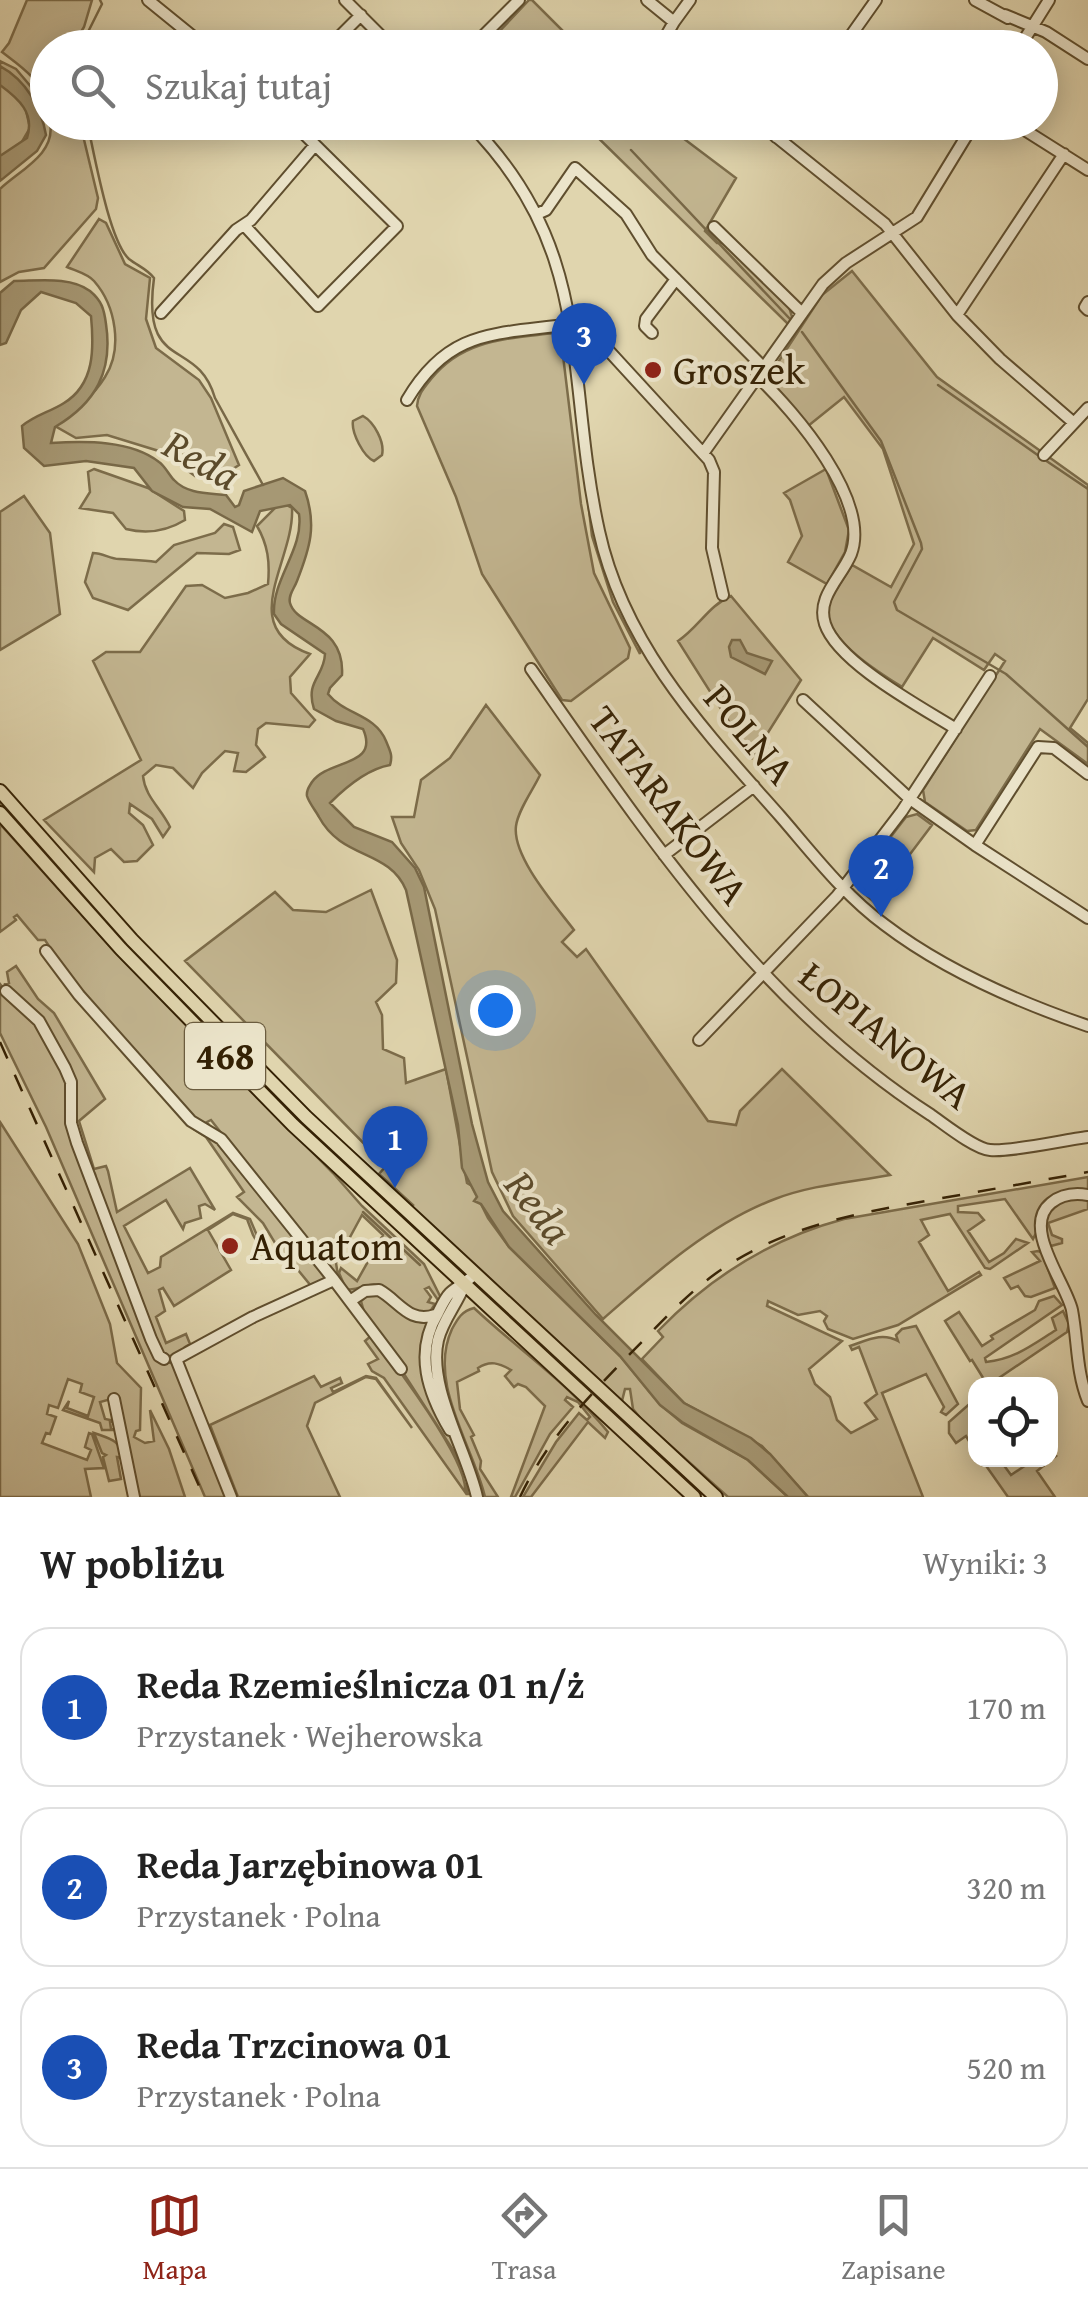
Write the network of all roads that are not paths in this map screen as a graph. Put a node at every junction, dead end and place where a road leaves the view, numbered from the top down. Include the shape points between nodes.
1 (148, 0) edge
2 (345, 0) edge
3 (519, 0) edge
4 (647, 0) edge
5 (690, 0) edge
6 (876, 0) edge
7 (974, 0) edge
8 (1048, 0) edge
9 (360, 15) junction
10 (674, 22) junction
11 (1031, 28) junction
12 (185, 30) edge
13 (345, 30) edge
14 (375, 30) edge
15 (489, 30) edge
16 (669, 30) edge
17 (854, 30) edge
18 (1035, 30) edge
19 (1058, 42) edge
20 (1088, 58) edge
21 (311, 140) edge
22 (484, 140) edge
23 (781, 140) edge
24 (964, 140) edge
25 (1041, 140) edge
26 (316, 145) junction
27 (1064, 154) junction
28 (1088, 170) edge
29 (537, 214) junction
30 (244, 225) junction
31 (714, 227) dead end
32 (893, 234) junction
33 (676, 279) junction
34 (1088, 302) edge
35 (1088, 310) edge
36 (161, 313) dead end
37 (802, 313) junction
38 (957, 315) junction
39 (571, 325) junction
40 (652, 334) dead end
41 (761, 373) junction
42 (407, 400) dead end
43 (1088, 408) edge
44 (1074, 423) junction
45 (704, 452) junction
46 (1044, 455) dead end
47 (723, 595) dead end
48 (532, 668) dead end
49 (990, 676) dead end
50 (803, 700) dead end
51 (956, 729) junction
52 (1088, 774) edge
53 (754, 786) junction
54 (0, 791) edge
55 (910, 799) junction
56 (0, 813) edge
57 (975, 845) junction
58 (664, 855) junction
59 (842, 888) junction
60 (1088, 918) edge
61 (46, 951) dead end
62 (764, 974) junction
63 (6, 991) dead end
64 (1088, 1026) edge
65 (699, 1040) dead end
66 (1088, 1137) edge
67 (1088, 1195) edge
68 (470, 1279) junction
69 (334, 1280) junction
70 (350, 1301) junction
71 (1088, 1305) edge
72 (1072, 1308) junction
73 (436, 1315) junction
74 (164, 1360) dead end
75 (401, 1370) dead end
76 (114, 1399) dead end
77 (1088, 1402) edge
78 (462, 1448) junction
79 (134, 1497) edge
80 (231, 1497) edge
81 (478, 1497) edge
82 (694, 1497) edge
83 (716, 1497) edge

1 - 12 street
2 - 9 street
3 - 15 street
4 - 10 street
5 - 10 street
6 - 17 street
7 - 11 street
8 - 11 street
9 - 13 street
9 - 14 street
10 - 16 street
11 - 18 street
19 - 20 street
21 - 26 street
22 - 29 street, POLNA
23 - 32 street
24 - 32 street via 916,216
25 - 27 street
26 - 30 street
26 - 30 street via 389,216 397,226 390,235 318,306
27 - 28 street
27 - 38 street
29 - 33 street via 576,168 626,214
29 - 39 street, POLNA via 560,272
30 - 36 street
31 - 37 street
32 - 37 street via 837,271
32 - 38 street
33 - 40 street via 646,320
33 - 41 street
34 - 35 street
37 - 41 street
38 - 44 street
39 - 42 street via 465,341 432,367
39 - 45 street via 575,317
39 - 53 street, POLNA via 595,510 622,604 644,658
41 - 45 street
41 - 51 street via 836,473 855,530 851,554 822,605 825,627 855,664
43 - 44 street
44 - 46 street
45 - 47 street via 714,472 710,521
48 - 58 street, TATARAKOWA
49 - 51 street
50 - 55 street
51 - 55 street
52 - 57 street via 1054,748 1038,747
53 - 58 street
53 - 59 street, POLNA
54 - 68 main road, 468 via 243,1055
55 - 57 street
55 - 59 street
56 - 68 main road, 468 via 306,1137
57 - 60 street
58 - 62 street, TATARAKOWA
59 - 62 street
59 - 64 street, POLNA via 918,947 1012,998
61 - 69 street via 191,1121 221,1138
62 - 65 street
62 - 66 street, ŁOPIANOWA via 846,1052 981,1147
63 - 74 street via 39,1021 71,1082 77,1143
67 - 72 street via 1067,1195 1044,1212 1042,1241
68 - 73 street
68 - 78 street via 437,1351
68 - 82 main road, 468
68 - 83 main road, 468
69 - 70 street
69 - 80 street via 176,1359
70 - 73 street via 379,1290 411,1316
70 - 75 street
71 - 72 street
72 - 77 street
73 - 78 street via 425,1349 426,1379
76 - 79 street
78 - 81 street

